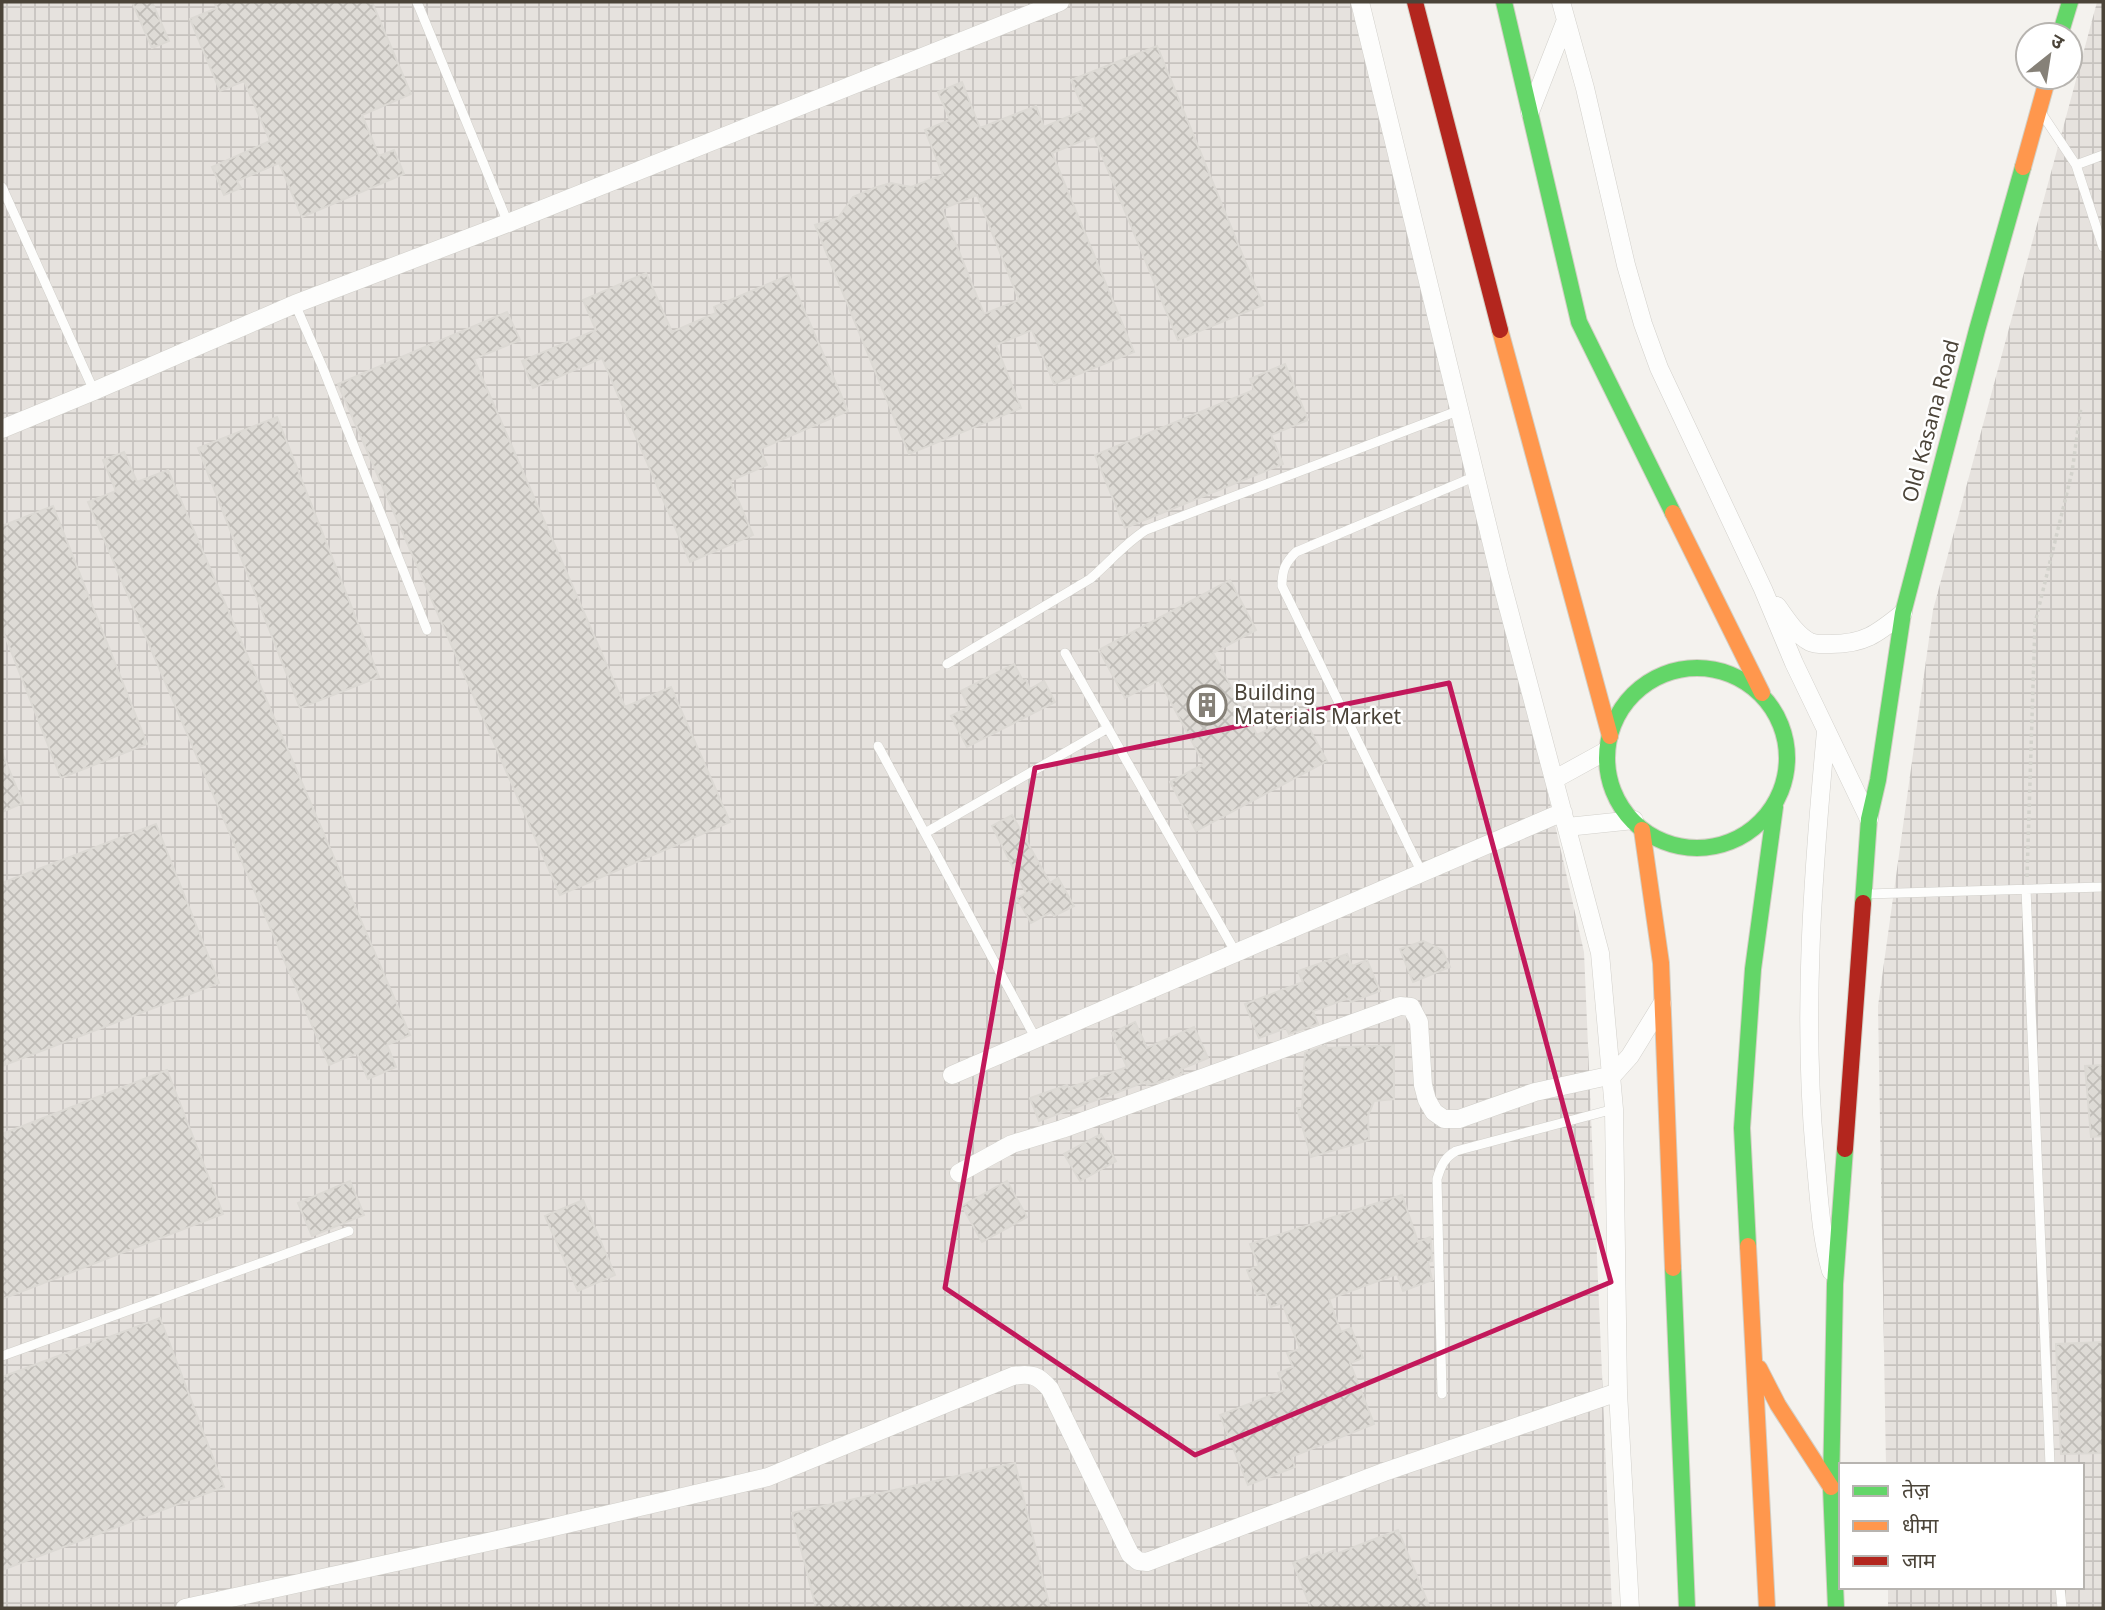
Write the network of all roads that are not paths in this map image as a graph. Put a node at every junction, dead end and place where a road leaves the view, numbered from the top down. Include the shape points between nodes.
1 (417, 2) edge
2 (1060, 2) edge
3 (1360, 2) edge
4 (1415, 2) edge
5 (1504, 2) edge
6 (1561, 2) edge
7 (2070, 2) edge
8 (1566, 20) junction
9 (2064, 21) edge
10 (2044, 91) edge
11 (2039, 110) junction
12 (1530, 113) junction
13 (2103, 155) edge
14 (2076, 165) junction
15 (2, 187) edge
16 (508, 223) junction
17 (2103, 247) edge
18 (295, 304) junction
19 (94, 391) junction
20 (1460, 410) junction
21 (2, 429) edge
22 (1476, 475) junction
23 (1763, 589) junction
24 (1903, 612) junction
25 (427, 630) dead end
26 (1065, 653) dead end
27 (947, 664) dead end
28 (1762, 692) junction
29 (1108, 728) junction
30 (1826, 731) junction
31 (1608, 743) junction
32 (877, 746) dead end
33 (1555, 779) junction
34 (1775, 807) junction
35 (1869, 819) junction
36 (1565, 820) junction
37 (1638, 825) junction
38 (925, 833) junction
39 (1422, 873) junction
40 (2103, 887) edge
41 (2026, 889) junction
42 (1865, 894) junction
43 (1236, 953) junction
44 (1662, 1004) junction
45 (1037, 1039) junction
46 (952, 1075) dead end
47 (1613, 1075) junction
48 (1614, 1109) junction
49 (959, 1173) dead end
50 (349, 1231) dead end
51 (1835, 1284) junction
52 (2, 1356) edge
53 (1754, 1357) junction
54 (1618, 1392) junction
55 (1442, 1395) dead end
56 (2050, 1463) edge
57 (1831, 1487) junction
58 (2060, 1589) edge
59 (185, 1608) edge
60 (1630, 1608) edge
61 (1686, 1608) edge
62 (1767, 1608) edge
63 (1836, 1608) edge
64 (2062, 1608) edge

1 - 16 lane
2 - 16 street
3 - 20 street
4 - 31 main road
5 - 12 main road
6 - 8 street
7 - 9 main road
8 - 12 street
8 - 23 street via 1643,324 1659,368
10 - 11 main road, Old Kasana Road
11 - 14 lane
11 - 24 main road, Old Kasana Road
12 - 28 main road via 1579,322
13 - 14 lane
14 - 17 lane
15 - 19 lane
16 - 18 street
18 - 19 street
18 - 25 lane
19 - 21 street
20 - 22 street
20 - 27 lane via 1146,530 1090,579
22 - 33 street
22 - 39 lane via 1296,552 1282,573 1282,586
23 - 24 street via 1795,629 1818,645 1850,644 1874,636
23 - 30 street
24 - 35 main road, Old Kasana Road
26 - 29 lane
28 - 31 main road via 1713,668 1670,671 1632,694 1615,719
28 - 34 main road via 1786,732 1785,787
29 - 38 lane
29 - 43 lane
30 - 35 street
30 - 51 street via 1808,995 1823,1243
31 - 33 street
31 - 37 main road via 1613,790
32 - 38 lane
33 - 36 street
34 - 37 main road via 1758,827 1714,848 1676,846
34 - 53 main road via 1753,970 1742,1128
35 - 42 main road, Old Kasana Road
36 - 37 street
36 - 39 street
36 - 47 street via 1600,953
37 - 44 main road via 1647,853
38 - 45 lane
39 - 43 street
40 - 41 lane
41 - 42 lane
41 - 56 lane
42 - 51 main road, Old Kasana Road
43 - 45 street
44 - 47 street
44 - 61 main road
45 - 46 street
47 - 48 street
47 - 49 street via 1535,1092 1459,1119 1444,1119 1434,1112 1423,1085 1419,1022 1411,1007 1400,1006 1012,1144
48 - 54 street
48 - 55 lane via 1456,1151 1441,1165 1437,1179
50 - 52 lane
51 - 57 main road, Old Kasana Road
53 - 57 main road via 1778,1405
53 - 62 main road
54 - 59 street via 1384,1472 1147,1562 1130,1554 1050,1389 1029,1373 768,1477
54 - 60 street
57 - 63 main road, Old Kasana Road
58 - 64 lane

